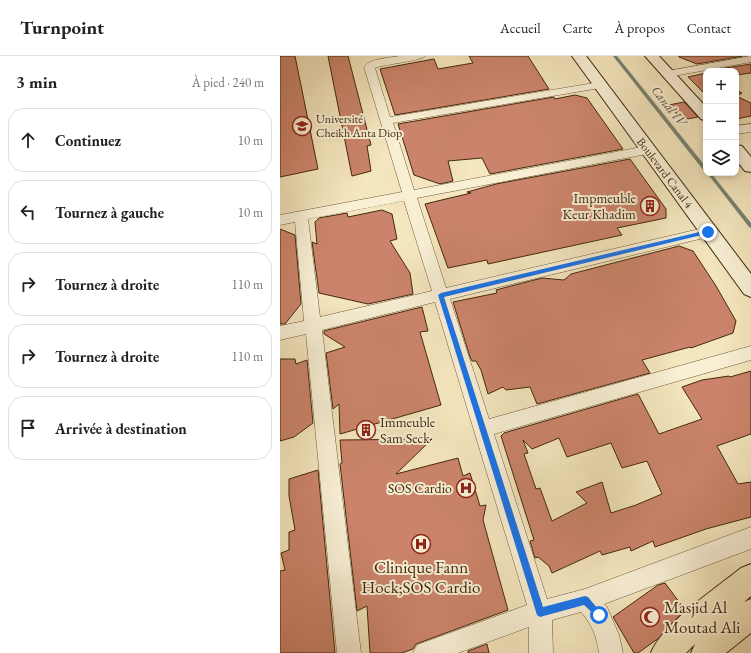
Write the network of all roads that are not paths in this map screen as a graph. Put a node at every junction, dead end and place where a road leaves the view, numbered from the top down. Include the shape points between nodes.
1 (420, 56) edge
2 (578, 56) edge
3 (652, 56) edge
4 (751, 59) edge
5 (668, 74) junction
6 (600, 85) junction
7 (703, 113) edge
8 (386, 121) junction
9 (751, 128) edge
10 (739, 130) edge
11 (647, 150) junction
12 (739, 153) edge
13 (751, 167) edge
14 (410, 196) junction
15 (301, 216) junction
16 (280, 220) edge
17 (708, 232) junction
18 (751, 289) edge
19 (441, 295) junction
20 (313, 325) junction
21 (280, 333) edge
22 (751, 352) edge
23 (483, 429) junction
24 (751, 538) edge
25 (751, 578) edge
26 (585, 600) junction
27 (540, 612) junction
28 (751, 614) edge
29 (349, 653) edge
30 (425, 653) edge
31 (541, 653) edge
32 (611, 653) edge
33 (666, 653) edge
34 (706, 653) edge

1 - 8 street via 382,62 369,67
2 - 6 main road, Boulevard Canal 4
3 - 5 main road
4 - 5 street
5 - 7 main road
6 - 8 street
6 - 11 main road, Boulevard Canal 4
8 - 14 street
9 - 10 street
11 - 14 street
11 - 17 main road, Boulevard Canal 4
12 - 13 main road
14 - 15 street
14 - 19 street
15 - 16 street
15 - 20 street
17 - 18 main road, Boulevard Canal 4
17 - 19 street
19 - 20 street
19 - 23 street
20 - 21 street
20 - 29 street
22 - 23 street
23 - 27 street
24 - 26 street
25 - 33 highway via 683,634
26 - 27 street
26 - 32 street via 599,615
27 - 30 street
27 - 31 street
28 - 34 highway

